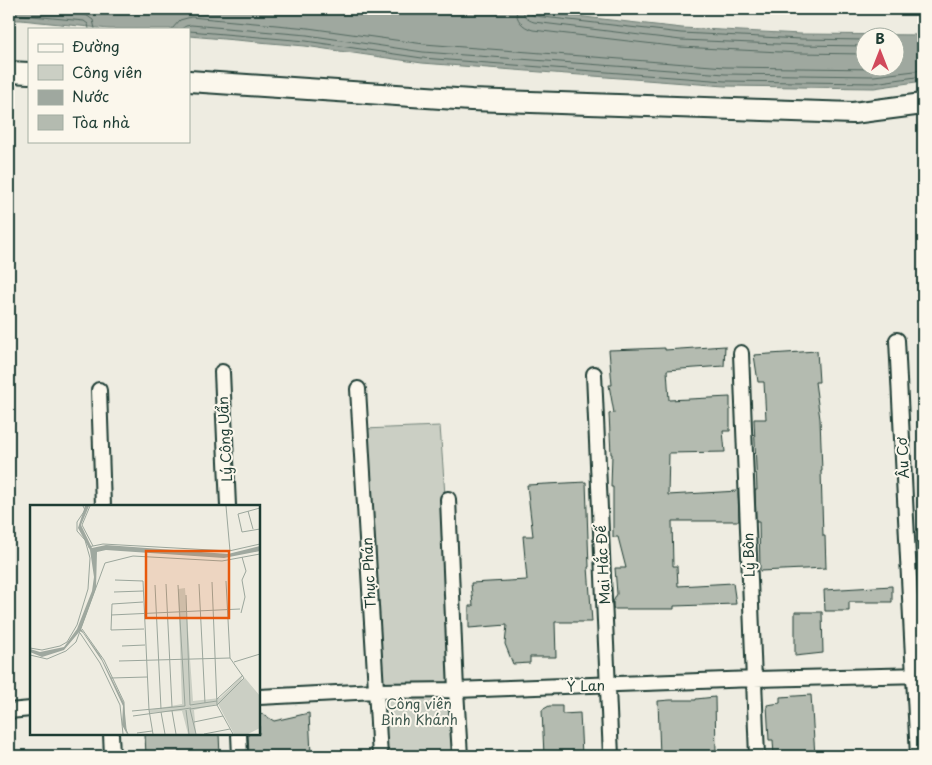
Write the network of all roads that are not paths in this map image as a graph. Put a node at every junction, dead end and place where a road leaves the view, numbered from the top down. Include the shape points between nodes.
1 (9, 72) edge
2 (28, 73) edge
3 (190, 81) edge
4 (923, 104) edge
5 (897, 340) dead end
6 (741, 353) dead end
7 (222, 372) dead end
8 (594, 374) dead end
9 (358, 389) dead end
10 (99, 390) dead end
11 (448, 499) dead end
12 (103, 505) edge
13 (228, 505) edge
14 (918, 675) edge
15 (754, 680) junction
16 (608, 685) junction
17 (456, 690) junction
18 (376, 691) junction
19 (260, 697) edge
20 (30, 709) edge
21 (9, 711) edge
22 (111, 735) edge
23 (239, 735) edge
24 (112, 756) edge
25 (240, 756) edge
26 (380, 756) edge
27 (460, 756) edge
28 (611, 756) edge
29 (757, 756) edge
30 (918, 756) edge

1 - 2 street
3 - 4 street via 471,100 853,113
5 - 14 street, Âu Cơ
6 - 15 street, Lý Bôn
7 - 13 street, Lý Công Uẩn
8 - 16 street, Mai Hắc Đế
9 - 18 street, Thục Phán
10 - 12 street
11 - 17 street
14 - 15 street, Ỷ Lan
14 - 30 street, Âu Cơ
15 - 16 street, Ỷ Lan
15 - 29 street, Lý Bôn
16 - 17 street, Ỷ Lan
16 - 28 street, Mai Hắc Đế
17 - 18 street, Ỷ Lan
17 - 27 street
18 - 19 street, Ỷ Lan
18 - 26 street, Thục Phán
20 - 21 street
22 - 24 street
23 - 25 street

